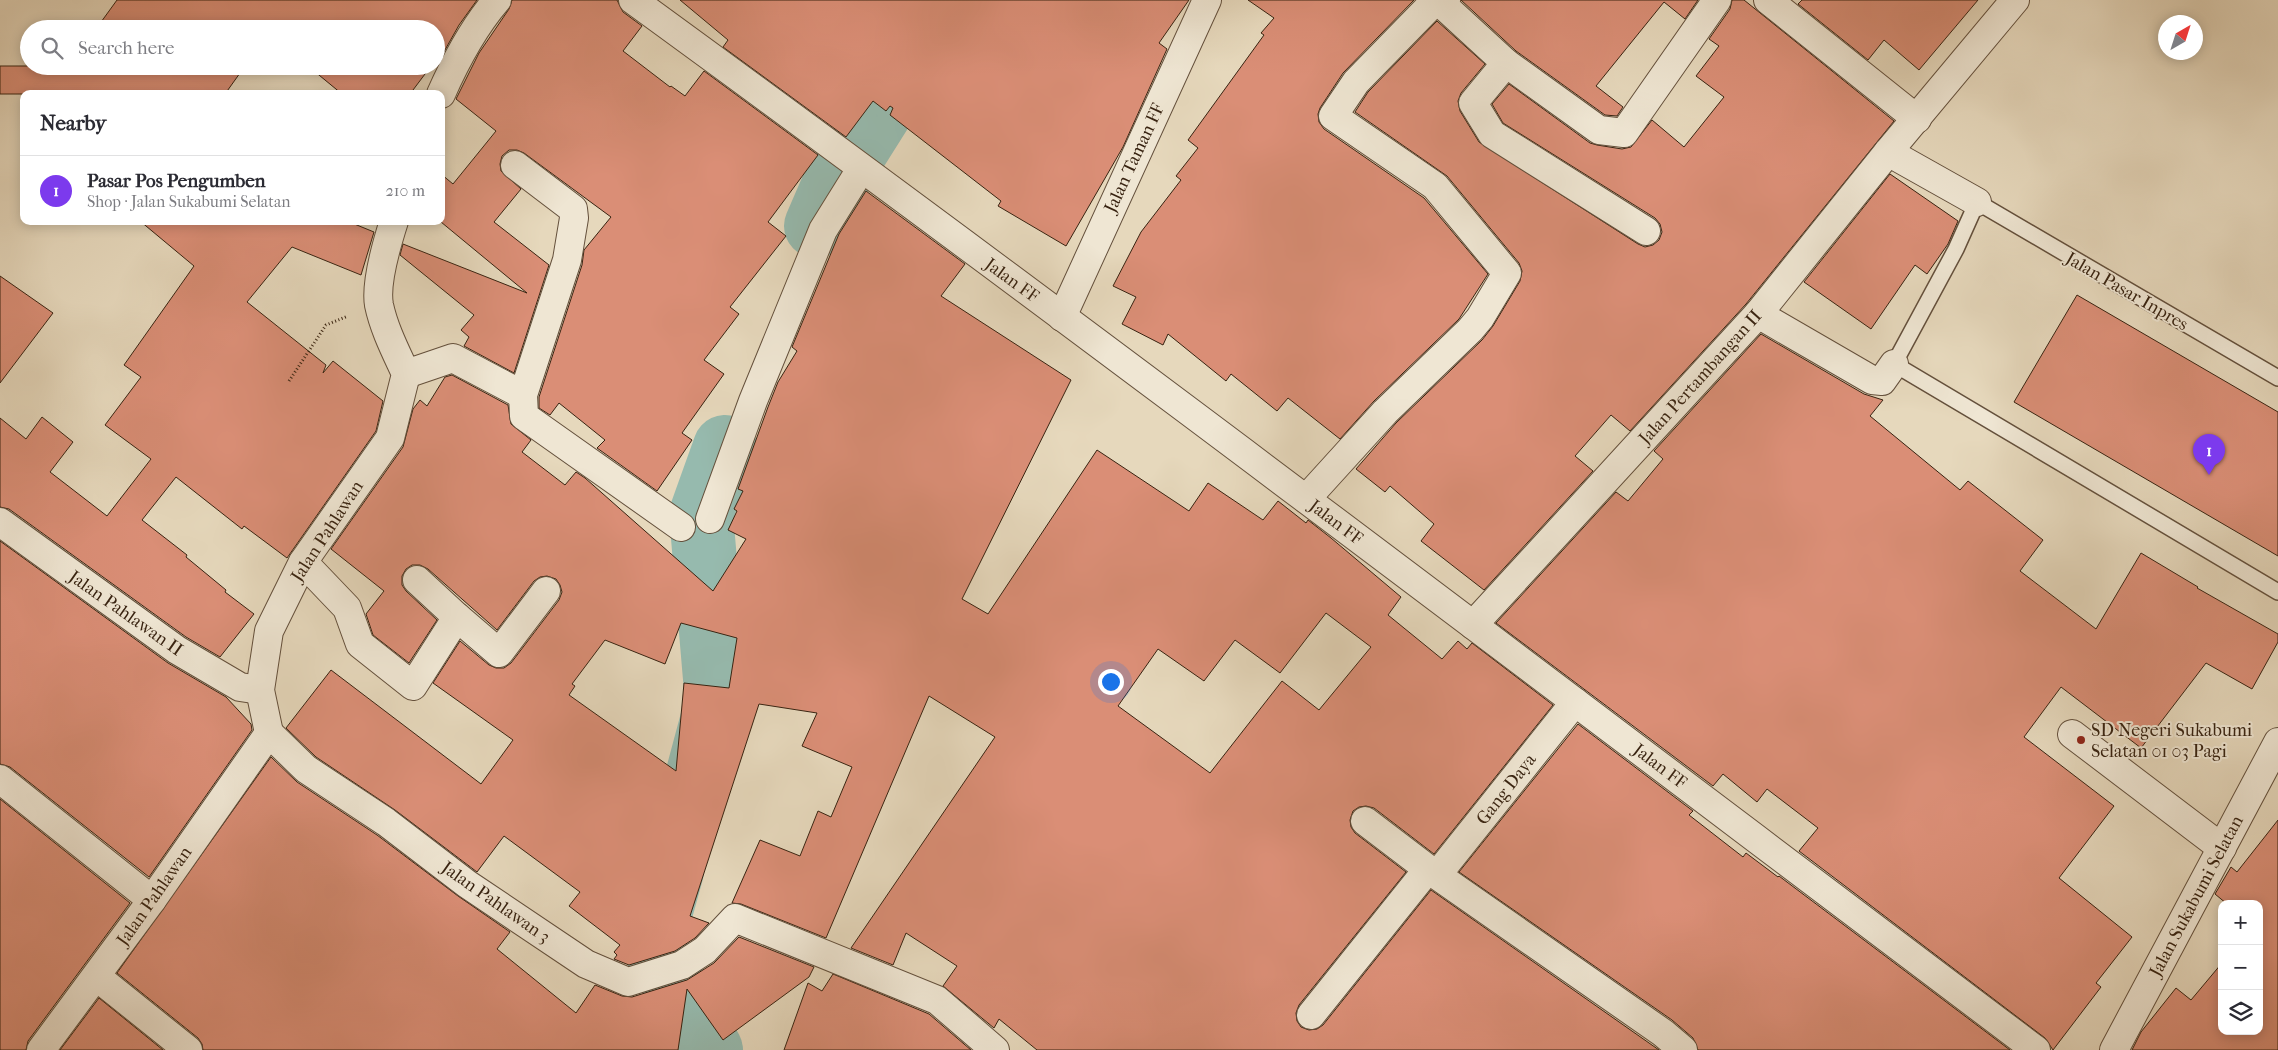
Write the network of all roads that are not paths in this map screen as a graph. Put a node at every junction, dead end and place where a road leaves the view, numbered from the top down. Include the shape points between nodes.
1 (497, 0) edge
2 (633, 0) edge
3 (1208, 0) edge
4 (1436, 0) edge
5 (1446, 0) edge
6 (1717, 0) edge
7 (1768, 0) edge
8 (2015, 0) edge
9 (1506, 63) junction
10 (443, 90) edge
11 (1917, 119) junction
12 (1888, 152) junction
13 (514, 165) dead end
14 (859, 167) junction
15 (1978, 202) junction
16 (393, 225) edge
17 (1646, 231) dead end
18 (1758, 314) junction
19 (1062, 317) junction
20 (1894, 364) junction
21 (406, 374) junction
22 (2278, 378) edge
23 (523, 395) junction
24 (1306, 499) junction
25 (710, 519) dead end
26 (0, 522) edge
27 (681, 526) dead end
28 (303, 562) junction
29 (417, 580) dead end
30 (546, 591) dead end
31 (2278, 592) edge
32 (457, 617) junction
33 (1473, 625) junction
34 (260, 690) junction
35 (1574, 702) junction
36 (269, 733) junction
37 (2072, 734) dead end
38 (2278, 742) edge
39 (0, 779) edge
40 (1365, 821) dead end
41 (2222, 848) junction
42 (1432, 872) junction
43 (152, 900) junction
44 (97, 977) junction
45 (1311, 1015) dead end
46 (40, 1050) edge
47 (188, 1050) edge
48 (995, 1050) edge
49 (1683, 1050) edge
50 (2036, 1050) edge
51 (2114, 1050) edge

1 - 10 street via 480,20
2 - 14 street, Jalan FF
3 - 19 street, Jalan Taman FF
4 - 24 street via 1356,82 1333,116 1435,186 1507,273 1470,330 1385,412
5 - 9 street via 1445,7
6 - 9 street via 1624,133 1598,130
7 - 11 street
8 - 11 street, Jalan Pertambangan II
9 - 17 street via 1473,104 1492,134
11 - 12 street, Jalan Pertambangan II
12 - 15 street, Jalan Pasar Inpres
12 - 18 street, Jalan Pertambangan II
13 - 23 street via 573,209 574,218 567,260
14 - 19 street, Jalan FF
14 - 25 street via 823,230 753,401
15 - 20 lane
15 - 22 lane, Jalan Pasar Inpres
16 - 21 street via 382,259 378,304
18 - 20 street via 1872,380 1882,381
18 - 33 street, Jalan Pertambangan II
19 - 24 street, Jalan FF
20 - 31 lane
21 - 23 street via 453,358
21 - 28 street, Jalan Pahlawan via 390,438
23 - 27 street via 524,416
24 - 33 street, Jalan FF
26 - 34 street, Jalan Pahlawan II via 177,650 240,688
28 - 32 street via 347,608 360,644 413,686
28 - 34 street, Jalan Pahlawan via 269,631
29 - 32 street
30 - 32 street via 499,653
33 - 35 street, Jalan FF
34 - 36 street, Jalan Pahlawan
35 - 42 street, Gang Daya
35 - 50 street, Jalan FF
36 - 43 street, Jalan Pahlawan
36 - 48 street, Jalan Pahlawan 3 via 306,769 586,964 628,982 682,965 705,950 735,918 936,1000
37 - 41 street
38 - 41 street, Jalan Sukabumi Selatan
39 - 43 street
40 - 42 street
41 - 51 street, Jalan Sukabumi Selatan
42 - 45 street, Gang Daya
42 - 49 street
43 - 44 street, Jalan Pahlawan
44 - 46 street, Jalan Pahlawan
44 - 47 street

